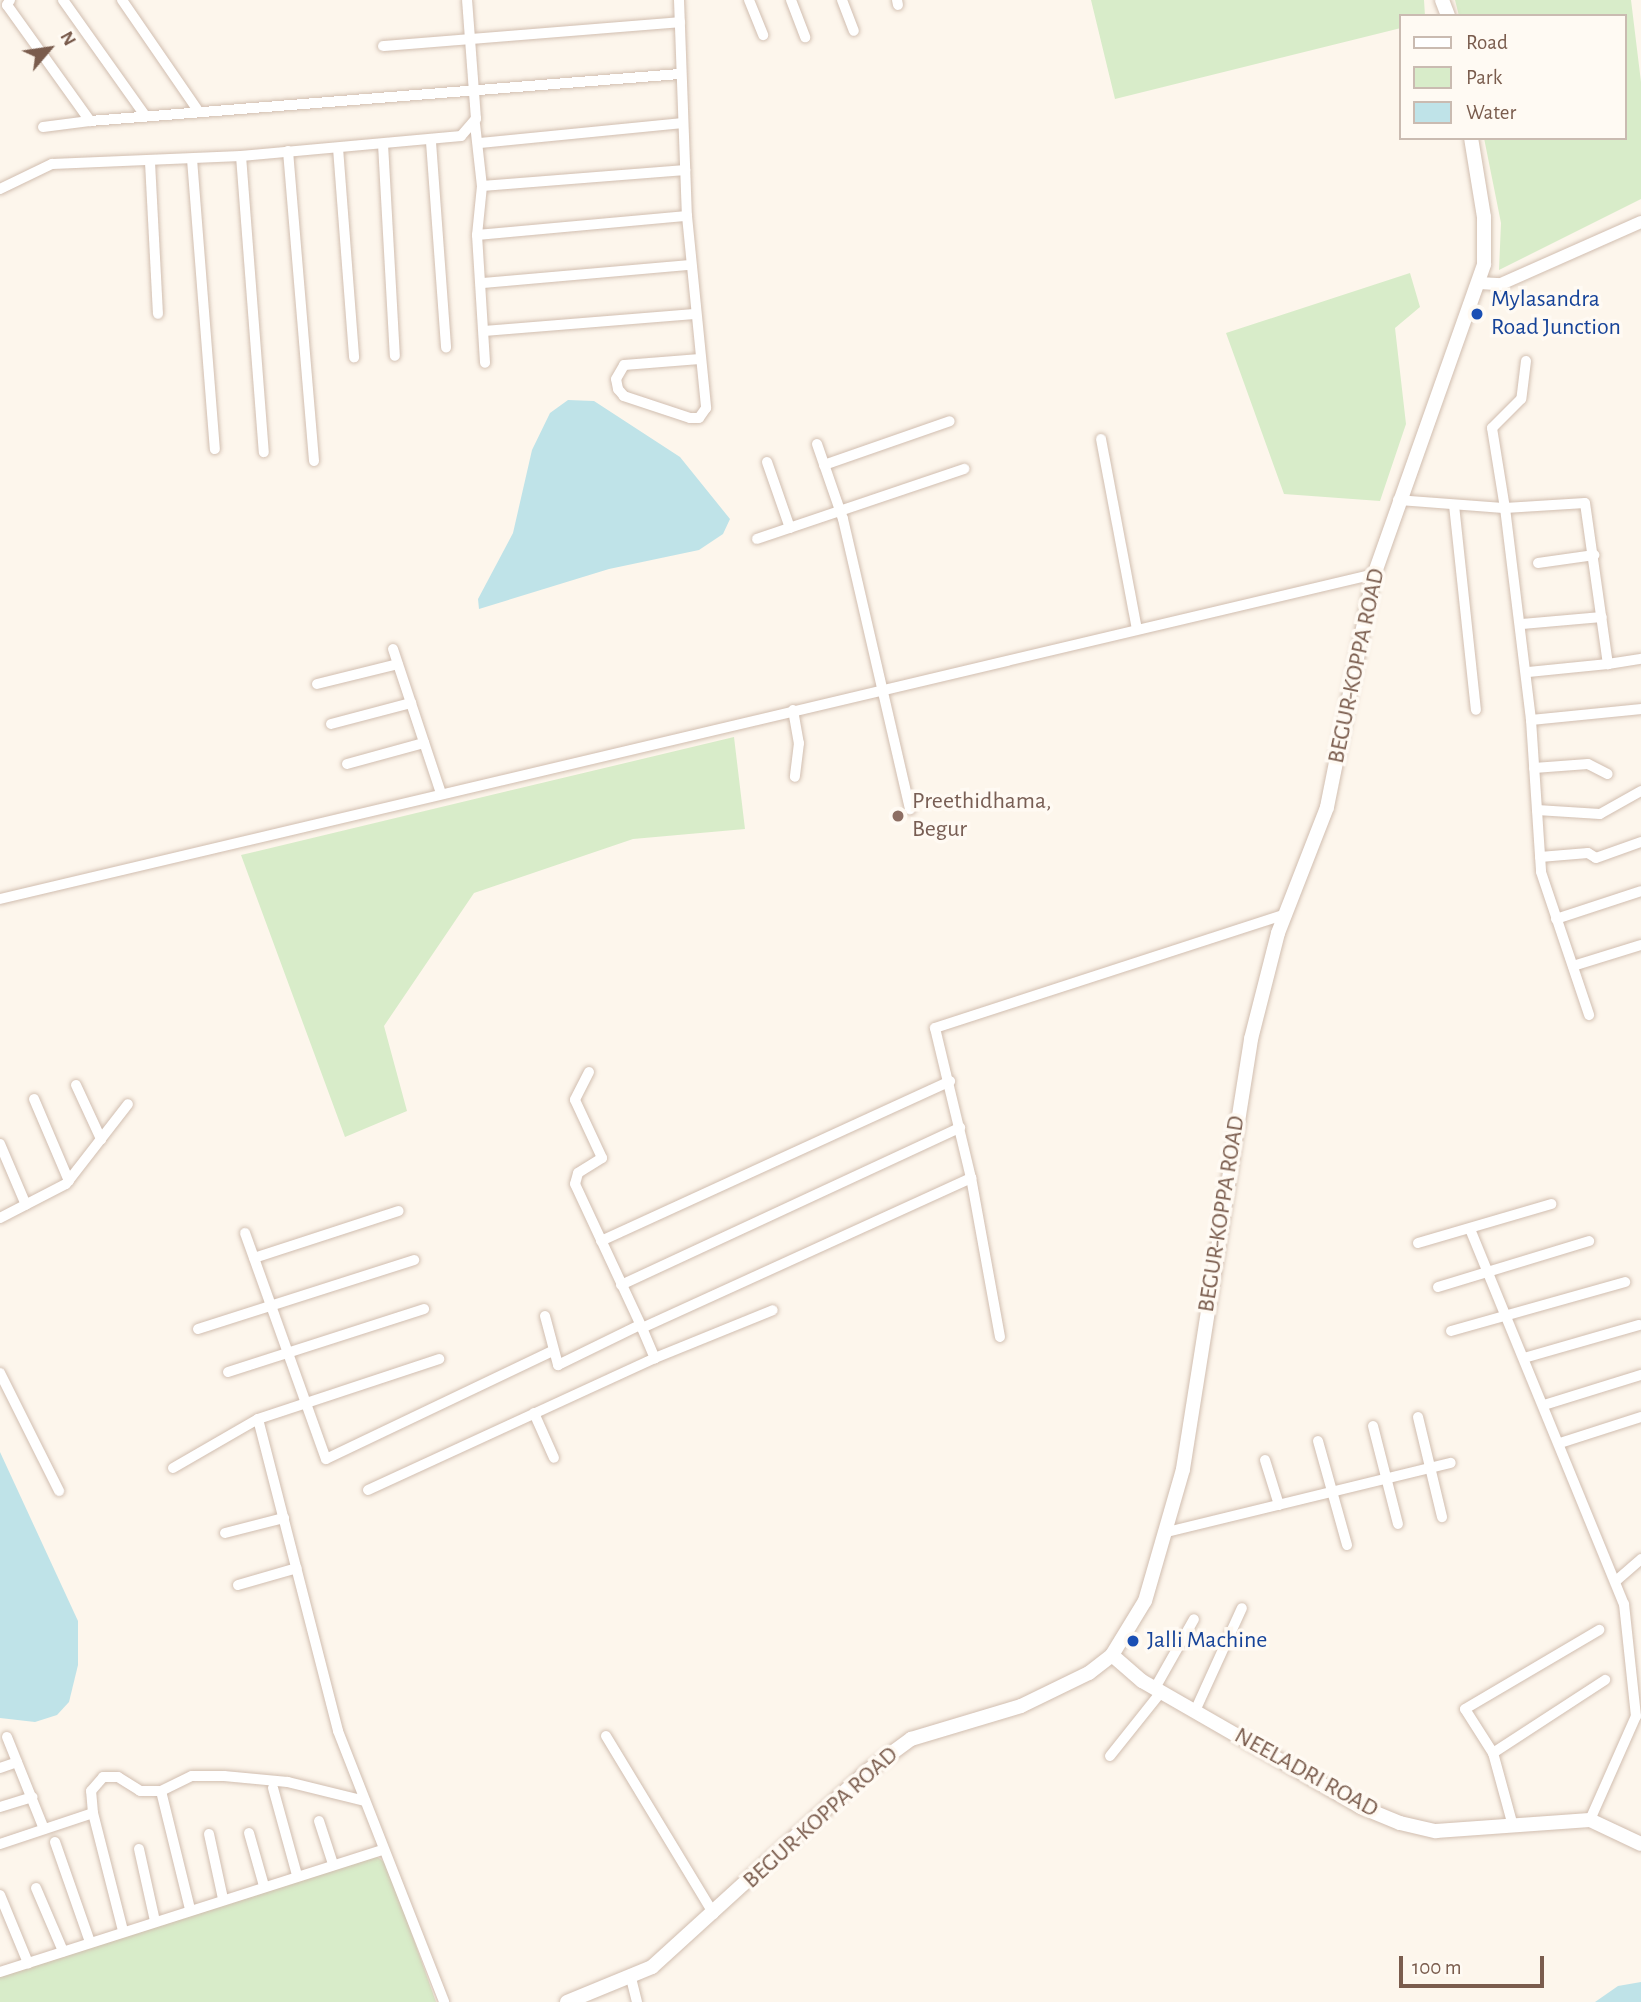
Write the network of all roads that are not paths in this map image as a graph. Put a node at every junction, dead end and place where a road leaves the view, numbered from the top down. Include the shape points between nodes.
1 (10, 0) edge
2 (63, 0) edge
3 (122, 0) edge
4 (467, 0) edge
5 (679, 0) edge
6 (749, 0) edge
7 (791, 0) edge
8 (842, 0) edge
9 (680, 22) junction
10 (855, 31) dead end
11 (763, 35) dead end
12 (805, 37) dead end
13 (471, 42) junction
14 (383, 46) dead end
15 (679, 75) junction
16 (475, 92) junction
17 (197, 109) junction
18 (144, 114) junction
19 (90, 121) junction
20 (683, 123) junction
21 (475, 124) junction
22 (43, 127) dead end
23 (1471, 140) edge
24 (431, 142) junction
25 (480, 143) junction
26 (383, 144) junction
27 (338, 148) junction
28 (288, 151) junction
29 (241, 156) junction
30 (192, 159) junction
31 (149, 162) junction
32 (685, 170) junction
33 (482, 186) junction
34 (0, 189) edge
35 (687, 216) junction
36 (1641, 222) edge
37 (477, 235) junction
38 (690, 265) junction
39 (483, 283) junction
40 (1479, 283) junction
41 (158, 314) dead end
42 (694, 314) junction
43 (484, 331) junction
44 (446, 347) dead end
45 (395, 356) dead end
46 (354, 357) dead end
47 (700, 359) junction
48 (1526, 361) dead end
49 (485, 363) dead end
50 (950, 421) dead end
51 (1101, 439) dead end
52 (817, 444) dead end
53 (215, 449) dead end
54 (264, 452) dead end
55 (314, 461) dead end
56 (767, 462) dead end
57 (824, 465) junction
58 (964, 469) dead end
59 (1398, 500) junction
60 (1454, 505) junction
61 (1505, 508) junction
62 (841, 510) junction
63 (790, 528) junction
64 (757, 539) dead end
65 (1594, 555) junction
66 (1538, 563) dead end
67 (1375, 574) junction
68 (1602, 617) junction
69 (1522, 624) junction
70 (1138, 629) junction
71 (393, 649) dead end
72 (1641, 659) edge
73 (398, 664) junction
74 (1608, 664) junction
75 (1528, 672) junction
76 (317, 684) dead end
77 (880, 689) junction
78 (411, 703) junction
79 (1641, 709) edge
80 (793, 710) junction
81 (1476, 710) dead end
82 (1531, 720) junction
83 (331, 724) dead end
84 (424, 743) junction
85 (347, 764) dead end
86 (1534, 768) junction
87 (1608, 774) dead end
88 (795, 777) dead end
89 (1641, 791) edge
90 (441, 793) junction
91 (910, 809) dead end
92 (1537, 810) junction
93 (1641, 842) edge
94 (1540, 857) junction
95 (1641, 891) edge
96 (0, 899) edge
97 (1286, 914) junction
98 (1556, 919) junction
99 (1641, 945) edge
100 (1573, 966) junction
101 (1589, 1015) dead end
102 (589, 1072) dead end
103 (950, 1081) junction
104 (76, 1085) dead end
105 (34, 1099) dead end
106 (128, 1104) dead end
107 (960, 1128) junction
108 (100, 1139) junction
109 (0, 1144) edge
110 (971, 1178) junction
111 (69, 1181) junction
112 (1551, 1204) dead end
113 (26, 1205) junction
114 (399, 1211) dead end
115 (0, 1219) edge
116 (1470, 1229) junction
117 (245, 1233) dead end
118 (601, 1241) junction
119 (1589, 1241) dead end
120 (1418, 1243) dead end
121 (254, 1258) junction
122 (414, 1260) dead end
123 (1488, 1273) junction
124 (1625, 1282) dead end
125 (621, 1285) junction
126 (1438, 1287) dead end
127 (270, 1307) junction
128 (424, 1309) dead end
129 (774, 1310) dead end
130 (545, 1316) dead end
131 (1506, 1316) junction
132 (1639, 1325) dead end
133 (641, 1326) junction
134 (198, 1329) dead end
135 (1451, 1331) dead end
136 (1000, 1337) dead end
137 (552, 1351) junction
138 (286, 1353) junction
139 (654, 1358) junction
140 (1524, 1358) junction
141 (439, 1359) dead end
142 (228, 1372) dead end
143 (0, 1373) edge
144 (1641, 1375) edge
145 (303, 1404) junction
146 (1544, 1405) junction
147 (534, 1413) junction
148 (1418, 1417) dead end
149 (1641, 1418) edge
150 (258, 1419) junction
151 (1373, 1426) dead end
152 (1318, 1441) dead end
153 (1560, 1443) junction
154 (554, 1458) dead end
155 (1265, 1460) dead end
156 (1451, 1463) dead end
157 (1432, 1467) junction
158 (173, 1468) dead end
159 (1387, 1478) junction
160 (368, 1490) dead end
161 (59, 1491) dead end
162 (1332, 1492) junction
163 (1279, 1505) junction
164 (1442, 1517) dead end
165 (284, 1518) junction
166 (1398, 1524) dead end
167 (1167, 1532) junction
168 (225, 1533) dead end
169 (1347, 1545) dead end
170 (1641, 1559) edge
171 (297, 1569) junction
172 (1617, 1580) junction
173 (238, 1584) dead end
174 (1242, 1608) dead end
175 (1194, 1619) dead end
176 (1599, 1630) dead end
177 (1112, 1654) junction
178 (1605, 1680) dead end
179 (1158, 1690) junction
180 (1195, 1711) junction
181 (606, 1736) dead end
182 (7, 1737) dead end
183 (1493, 1752) junction
184 (1110, 1756) dead end
185 (17, 1762) junction
186 (0, 1768) edge
187 (273, 1788) dead end
188 (161, 1791) junction
189 (32, 1797) junction
190 (365, 1801) junction
191 (0, 1807) edge
192 (93, 1813) junction
193 (1590, 1820) junction
194 (319, 1821) dead end
195 (1513, 1826) junction
196 (44, 1829) junction
197 (249, 1833) dead end
198 (209, 1834) dead end
199 (55, 1842) dead end
200 (0, 1844) edge
201 (1641, 1844) edge
202 (139, 1849) dead end
203 (383, 1850) junction
204 (333, 1864) junction
205 (297, 1875) junction
206 (264, 1886) junction
207 (36, 1888) dead end
208 (0, 1895) edge
209 (223, 1899) junction
210 (190, 1909) junction
211 (714, 1914) junction
212 (156, 1921) junction
213 (123, 1931) junction
214 (90, 1942) junction
215 (63, 1951) junction
216 (27, 1963) junction
217 (0, 1972) edge
218 (631, 1978) junction
219 (444, 2002) edge
220 (567, 2002) edge
221 (637, 2002) edge

1 - 19 street via 7,5
2 - 18 street
3 - 17 street
4 - 13 street
5 - 9 street
6 - 11 street
7 - 12 street
8 - 10 street
9 - 13 street
9 - 15 street
13 - 14 street
13 - 16 street
15 - 16 street
15 - 20 street
16 - 17 street
16 - 21 street
17 - 18 street
18 - 19 street
19 - 22 street
20 - 25 street
20 - 32 street
21 - 24 street via 461,136
21 - 25 street
23 - 40 main road, BEGUR-KOPPA ROAD via 1484,217
24 - 26 street
24 - 44 street
25 - 33 street
26 - 27 street
26 - 45 street
27 - 28 street
27 - 46 street
28 - 29 street
28 - 55 street
29 - 30 street
29 - 54 street
30 - 31 street
30 - 53 street
31 - 34 street via 52,164
31 - 41 street
32 - 33 street
32 - 35 street
33 - 37 street
35 - 37 street
35 - 38 street
36 - 40 street via 1501,284
37 - 39 street
38 - 39 street
38 - 42 street
39 - 43 street
40 - 59 main road, BEGUR-KOPPA ROAD
42 - 43 street
42 - 47 street
43 - 49 street
47 - 47 street via 706,408 699,418 624,396 618,389 616,379 624,365
48 - 61 street via 1521,399 1492,428
50 - 57 street
51 - 70 street
52 - 57 street
56 - 63 street
57 - 62 street
58 - 62 street
59 - 60 street
59 - 67 main road, BEGUR-KOPPA ROAD
60 - 61 street
60 - 81 street
61 - 65 street via 1586,503
61 - 69 street
62 - 63 street
62 - 77 street
63 - 64 street
65 - 66 street
65 - 68 street
67 - 70 street
67 - 97 main road, BEGUR-KOPPA ROAD via 1328,807
68 - 69 street
68 - 74 street
69 - 75 street
70 - 77 street
71 - 73 street
72 - 74 street
73 - 76 street
73 - 78 street
74 - 75 street
75 - 82 street
77 - 80 street
77 - 91 street
78 - 83 street
78 - 84 street
79 - 82 street
80 - 88 street via 799,743
80 - 90 street
82 - 86 street
84 - 85 street
84 - 90 street
86 - 87 street via 1588,765
86 - 92 street
89 - 92 street via 1600,814
90 - 96 street
92 - 94 street
93 - 94 street via 1596,858 1588,853
94 - 98 street
95 - 98 street
97 - 103 street via 941,1023 934,1031
97 - 167 main road, BEGUR-KOPPA ROAD via 1251,1039 1183,1469
98 - 100 street
99 - 100 street
100 - 101 street
102 - 118 street via 575,1094 602,1158 578,1173 575,1184
103 - 107 street
103 - 118 street
104 - 108 street
105 - 111 street
106 - 108 street
107 - 110 street
107 - 125 street
108 - 111 street
109 - 113 street
110 - 133 street
110 - 136 street
111 - 113 street
112 - 116 street
113 - 115 street
114 - 121 street
116 - 120 street
116 - 123 street
117 - 121 street
118 - 125 street
119 - 123 street
121 - 127 street
122 - 127 street
123 - 126 street
123 - 131 street
124 - 131 street
125 - 133 street
127 - 134 street
127 - 138 street
128 - 138 street
129 - 139 street
130 - 137 street
131 - 135 street
131 - 140 street
132 - 140 street
133 - 137 street via 558,1364
133 - 139 street
137 - 145 street via 326,1459
138 - 142 street
138 - 145 street
139 - 147 street
140 - 146 street
141 - 145 street
143 - 161 street
144 - 146 street
145 - 150 street
146 - 153 street
147 - 154 street
147 - 160 street
148 - 157 street
149 - 153 street
150 - 158 street
150 - 165 street
151 - 159 street
152 - 162 street
153 - 172 street
155 - 163 street
156 - 157 street
157 - 159 street
157 - 164 street
159 - 162 street
159 - 166 street
162 - 163 street
162 - 169 street
163 - 167 street
165 - 168 street
165 - 171 street
167 - 177 main road, BEGUR-KOPPA ROAD via 1145,1601
170 - 172 street
171 - 173 street
171 - 190 street via 338,1731
172 - 193 street via 1637,1694 1636,1716
174 - 180 street
175 - 179 street
176 - 183 street via 1465,1709
177 - 179 main road, NEELADRI ROAD
177 - 211 main road, BEGUR-KOPPA ROAD via 1078,1679 1021,1706 911,1739 866,1772
178 - 183 street
179 - 180 main road, NEELADRI ROAD
179 - 184 street
180 - 195 main road, NEELADRI ROAD via 1361,1807 1400,1823 1436,1831
181 - 211 street
182 - 185 street
183 - 195 street
185 - 186 street
185 - 189 street
187 - 205 street
188 - 190 street via 192,1776 224,1776 288,1782
188 - 192 street via 140,1791 118,1777 103,1777 91,1791
188 - 210 street
189 - 191 street
189 - 196 street
190 - 203 street
192 - 196 street
192 - 213 street
193 - 195 main road, NEELADRI ROAD
193 - 201 main road, NEELADRI ROAD
194 - 204 street
196 - 200 street
197 - 206 street
198 - 209 street
199 - 214 street
202 - 212 street
203 - 204 street
203 - 219 street
204 - 205 street
205 - 206 street
206 - 209 street
207 - 215 street
208 - 216 street
209 - 210 street
210 - 212 street
211 - 218 main road, BEGUR-KOPPA ROAD
212 - 213 street
213 - 214 street
214 - 215 street
215 - 216 street
216 - 217 street
218 - 220 main road, BEGUR-KOPPA ROAD
218 - 221 street

